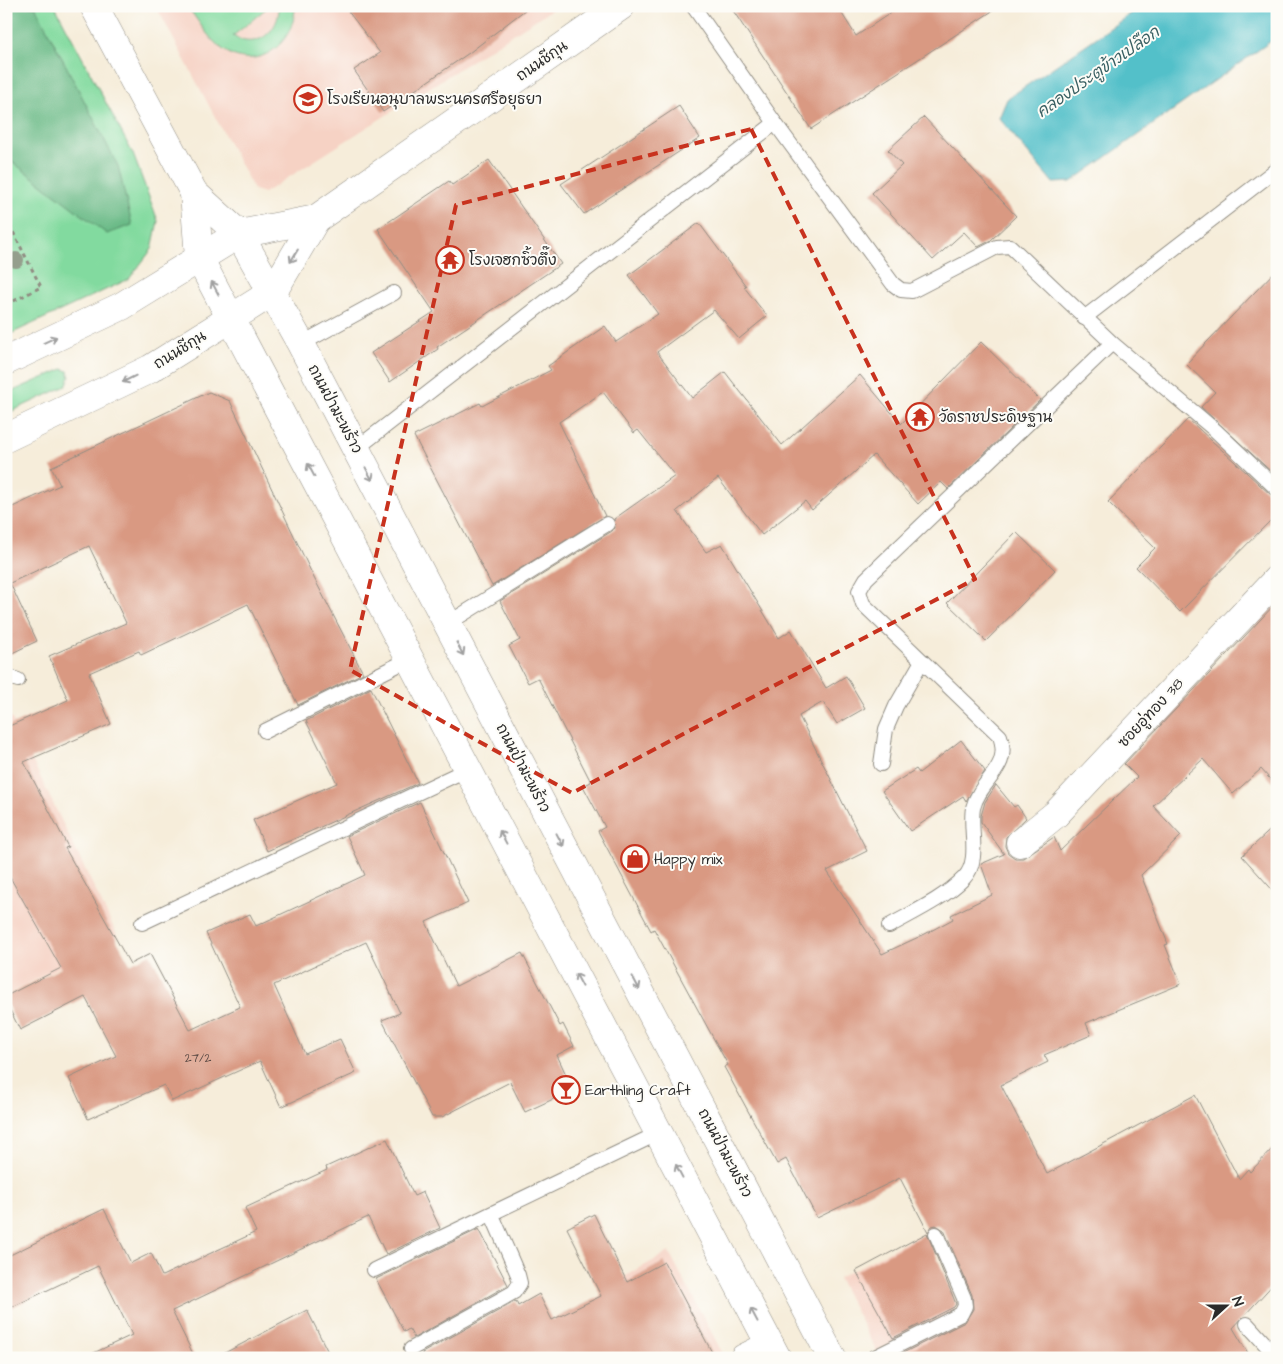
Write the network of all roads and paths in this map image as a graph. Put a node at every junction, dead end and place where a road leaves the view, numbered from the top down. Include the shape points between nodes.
1 (94, 6) edge
2 (621, 6) edge
3 (693, 6) edge
4 (775, 123) junction
5 (1277, 169) edge
6 (194, 193) junction
7 (6, 218) edge
8 (316, 219) junction
9 (239, 234) junction
10 (199, 258) junction
11 (273, 292) junction
12 (394, 293) dead end
13 (6, 305) edge
14 (231, 318) junction
15 (1084, 318) junction
16 (1112, 343) junction
17 (301, 344) junction
18 (6, 361) edge
19 (6, 438) edge
20 (356, 450) junction
21 (1277, 489) edge
22 (607, 524) dead end
23 (1277, 579) edge
24 (447, 624) junction
25 (410, 659) junction
26 (922, 661) junction
27 (265, 731) dead end
28 (880, 764) dead end
29 (468, 769) junction
30 (1020, 843) dead end
31 (142, 922) dead end
32 (890, 926) dead end
33 (659, 1133) junction
34 (492, 1215) junction
35 (936, 1234) dead end
36 (374, 1270) dead end
37 (1247, 1324) dead end
38 (411, 1349) dead end
39 (774, 1351) edge
40 (1277, 1357) edge
41 (744, 1358) edge
42 (832, 1358) edge
43 (873, 1358) edge

1 - 6 street, ถนนป่ามะพร้าว
2 - 8 street, ถนนชีกุน
3 - 4 lane
4 - 15 lane via 893,284 901,290 912,291 997,247 1010,246
4 - 20 lane
5 - 15 lane
6 - 9 street, ถนนป่ามะพร้าว
6 - 10 street, ถนนป่ามะพร้าว
7 - 13 path via 41,288
8 - 9 street, ถนนชีกุน
8 -> 11 street, ถนนชีกุน
9 - 10 street, ถนนชีกุน
9 - 11 street, ถนนป่ามะพร้าว
14 -> 10 street, ถนนป่ามะพร้าว
18 -> 10 street, ถนนชีกุน via 122,306
11 - 14 street, ถนนชีกุน
11 - 17 street, ถนนป่ามะพร้าว
12 - 17 lane
14 -> 19 street, ถนนชีกุน via 150,369
25 -> 14 street, ถนนป่ามะพร้าว
15 - 16 lane
16 - 21 lane via 1216,431
16 - 26 lane via 866,579 859,591 863,604
17 - 20 street, ถนนป่ามะพร้าว
20 -> 24 street, ถนนป่ามะพร้าว
22 - 24 lane
23 - 30 street, ซอยอู่ทอง 38 via 1056,814
24 -> 42 street, ถนนป่ามะพร้าว
25 - 27 lane
25 - 29 street, ถนนป่ามะพร้าว
26 - 28 lane via 886,729
26 - 32 lane via 1000,736 1004,748 1001,763 979,792 973,809 971,863 965,877 939,897
29 - 31 lane
33 -> 29 street, ถนนป่ามะพร้าว
33 - 34 lane
39 -> 33 street, ถนนป่ามะพร้าว
34 - 36 lane
34 - 38 lane via 520,1283 514,1292
35 - 43 lane via 964,1298 961,1314
37 - 40 lane
39 - 41 street

